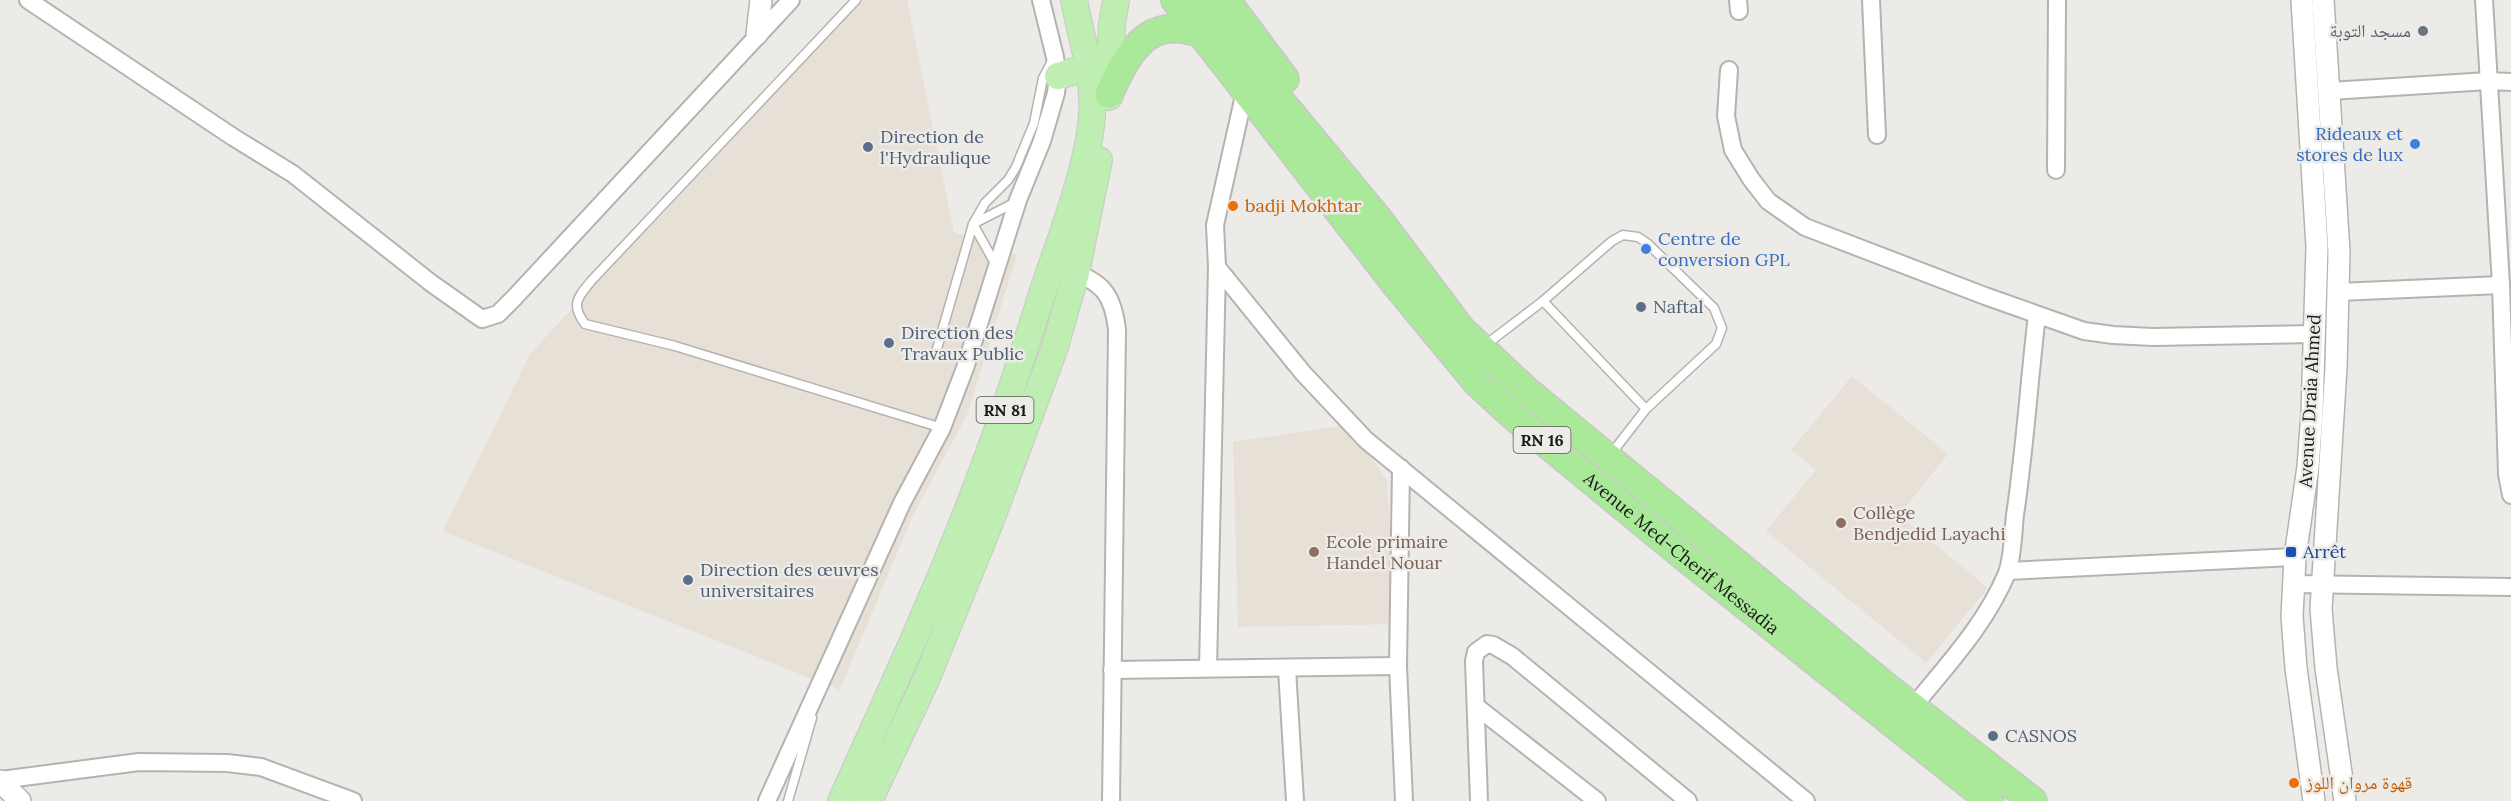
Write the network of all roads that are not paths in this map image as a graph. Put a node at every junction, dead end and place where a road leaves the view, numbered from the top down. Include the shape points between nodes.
1 (28, 0) edge
2 (761, 0) edge
3 (791, 0) edge
4 (856, 0) edge
5 (1041, 0) edge
6 (1074, 0) edge
7 (1116, 0) edge
8 (1175, 0) edge
9 (1202, 0) edge
10 (1226, 0) edge
11 (1870, 0) edge
12 (2057, 0) edge
13 (2302, 0) edge
14 (2323, 0) edge
15 (2484, 0) edge
16 (757, 34) junction
17 (1202, 34) junction
18 (1056, 66) junction
19 (1089, 67) junction
20 (1729, 70) dead end
21 (2488, 81) junction
22 (2511, 82) edge
23 (1245, 91) junction
24 (2330, 91) junction
25 (1109, 94) junction
26 (1877, 135) dead end
27 (2056, 170) dead end
28 (1018, 200) junction
29 (1377, 217) junction
30 (973, 224) junction
31 (1052, 265) junction
32 (997, 267) junction
33 (1217, 267) junction
34 (1076, 273) junction
35 (2501, 285) junction
36 (2338, 292) junction
37 (1543, 301) junction
38 (2037, 315) junction
39 (2315, 334) junction
40 (1480, 349) junction
41 (936, 352) dead end
42 (1646, 409) junction
43 (942, 428) junction
44 (1609, 457) junction
45 (1401, 468) junction
46 (2511, 495) edge
47 (2295, 557) junction
48 (2008, 571) junction
49 (2292, 584) junction
50 (2321, 585) junction
51 (2511, 587) edge
52 (1398, 666) junction
53 (826, 669) junction
54 (1208, 669) junction
55 (1287, 669) junction
56 (1112, 670) junction
57 (1478, 707) junction
58 (1913, 707) junction
59 (0, 780) edge
60 (20, 801) edge
61 (353, 801) edge
62 (766, 801) edge
63 (788, 801) edge
64 (841, 801) edge
65 (869, 801) edge
66 (1111, 801) edge
67 (1295, 801) edge
68 (1404, 801) edge
69 (1479, 801) edge
70 (1597, 801) edge
71 (1688, 801) edge
72 (1806, 801) edge
73 (1990, 801) edge
74 (2033, 801) edge
75 (2314, 801) edge
76 (2344, 801) edge

1 - 16 street via 293,174 482,319 498,314 514,298
2 - 16 street
3 - 16 street
4 - 43 lane via 592,280 579,296 576,308 585,324 599,329 675,346
5 - 18 street
6 - 19 main road, RN 81
7 - 25 main road, RN 81
8 - 17 highway, Avenue Med-Cherif Messadia / RN 16
9 - 29 highway, RN 16
10 - 29 highway via 1334,145
11 - 26 street
12 - 27 street
13 - 39 street, Avenue Draia Ahmed via 2317,247
14 - 24 street, Avenue Draia Ahmed
15 - 21 street
17 - 23 highway, Avenue Med-Cherif Messadia / RN 16
17 - 25 highway via 1172,27 1143,39 1124,62
18 - 19 main road
18 - 28 street via 1051,113
18 - 30 lane via 1043,78 1034,123 1016,167 985,203
19 - 31 main road, RN 81 via 1092,116
20 - 38 street via 1726,116 1733,150 1768,201 1805,227
21 - 22 street
21 - 24 street
21 - 35 street
23 - 33 street via 1215,225
23 - 73 highway, Avenue Med-Cherif Messadia / RN 16 via 1477,383 1683,556
24 - 36 street, Avenue Draia Ahmed
25 - 34 main road, RN 81
28 - 30 lane
28 - 32 street
29 - 40 highway, Avenue Med-Cherif Messadia / RN 16
30 - 32 lane
30 - 41 lane
31 - 34 street
31 - 64 main road, RN 81 via 979,480
32 - 43 street
33 - 45 street via 1303,373 1366,440
33 - 54 street
34 - 56 street via 1101,287 1110,298 1118,330
34 - 65 main road, RN 81 via 1054,348 991,520 926,680
35 - 36 street
35 - 46 street
36 - 50 street, Avenue Draia Ahmed
37 - 40 lane
37 - 42 lane
37 - 42 lane via 1623,235 1647,243 1714,308 1722,328 1716,344
38 - 39 street via 2084,331 2113,335
38 - 48 street
39 - 47 street, Avenue Draia Ahmed via 2308,467
40 - 44 highway, Avenue Med-Cherif Messadia / RN 16
42 - 44 lane
43 - 53 street via 902,502
44 - 58 highway, Avenue Med-Cherif Messadia / RN 16
45 - 52 street
45 - 72 street
47 - 48 street
47 - 49 street, Avenue Draia Ahmed
48 - 58 street via 1970,636
49 - 50 street
49 - 75 street, Avenue Draia Ahmed via 2293,640
50 - 51 street
50 - 76 street, Avenue Draia Ahmed via 2326,668
52 - 55 street
52 - 68 street
53 - 62 street
53 - 63 lane
54 - 55 street
54 - 56 street
55 - 67 street
56 - 66 street
57 - 69 street
57 - 70 street
57 - 71 street via 1476,652 1487,644 1493,645 1529,669
58 - 74 highway, Avenue Med-Cherif Messadia / RN 16
59 - 60 street
59 - 61 street via 139,762 227,763 261,767

